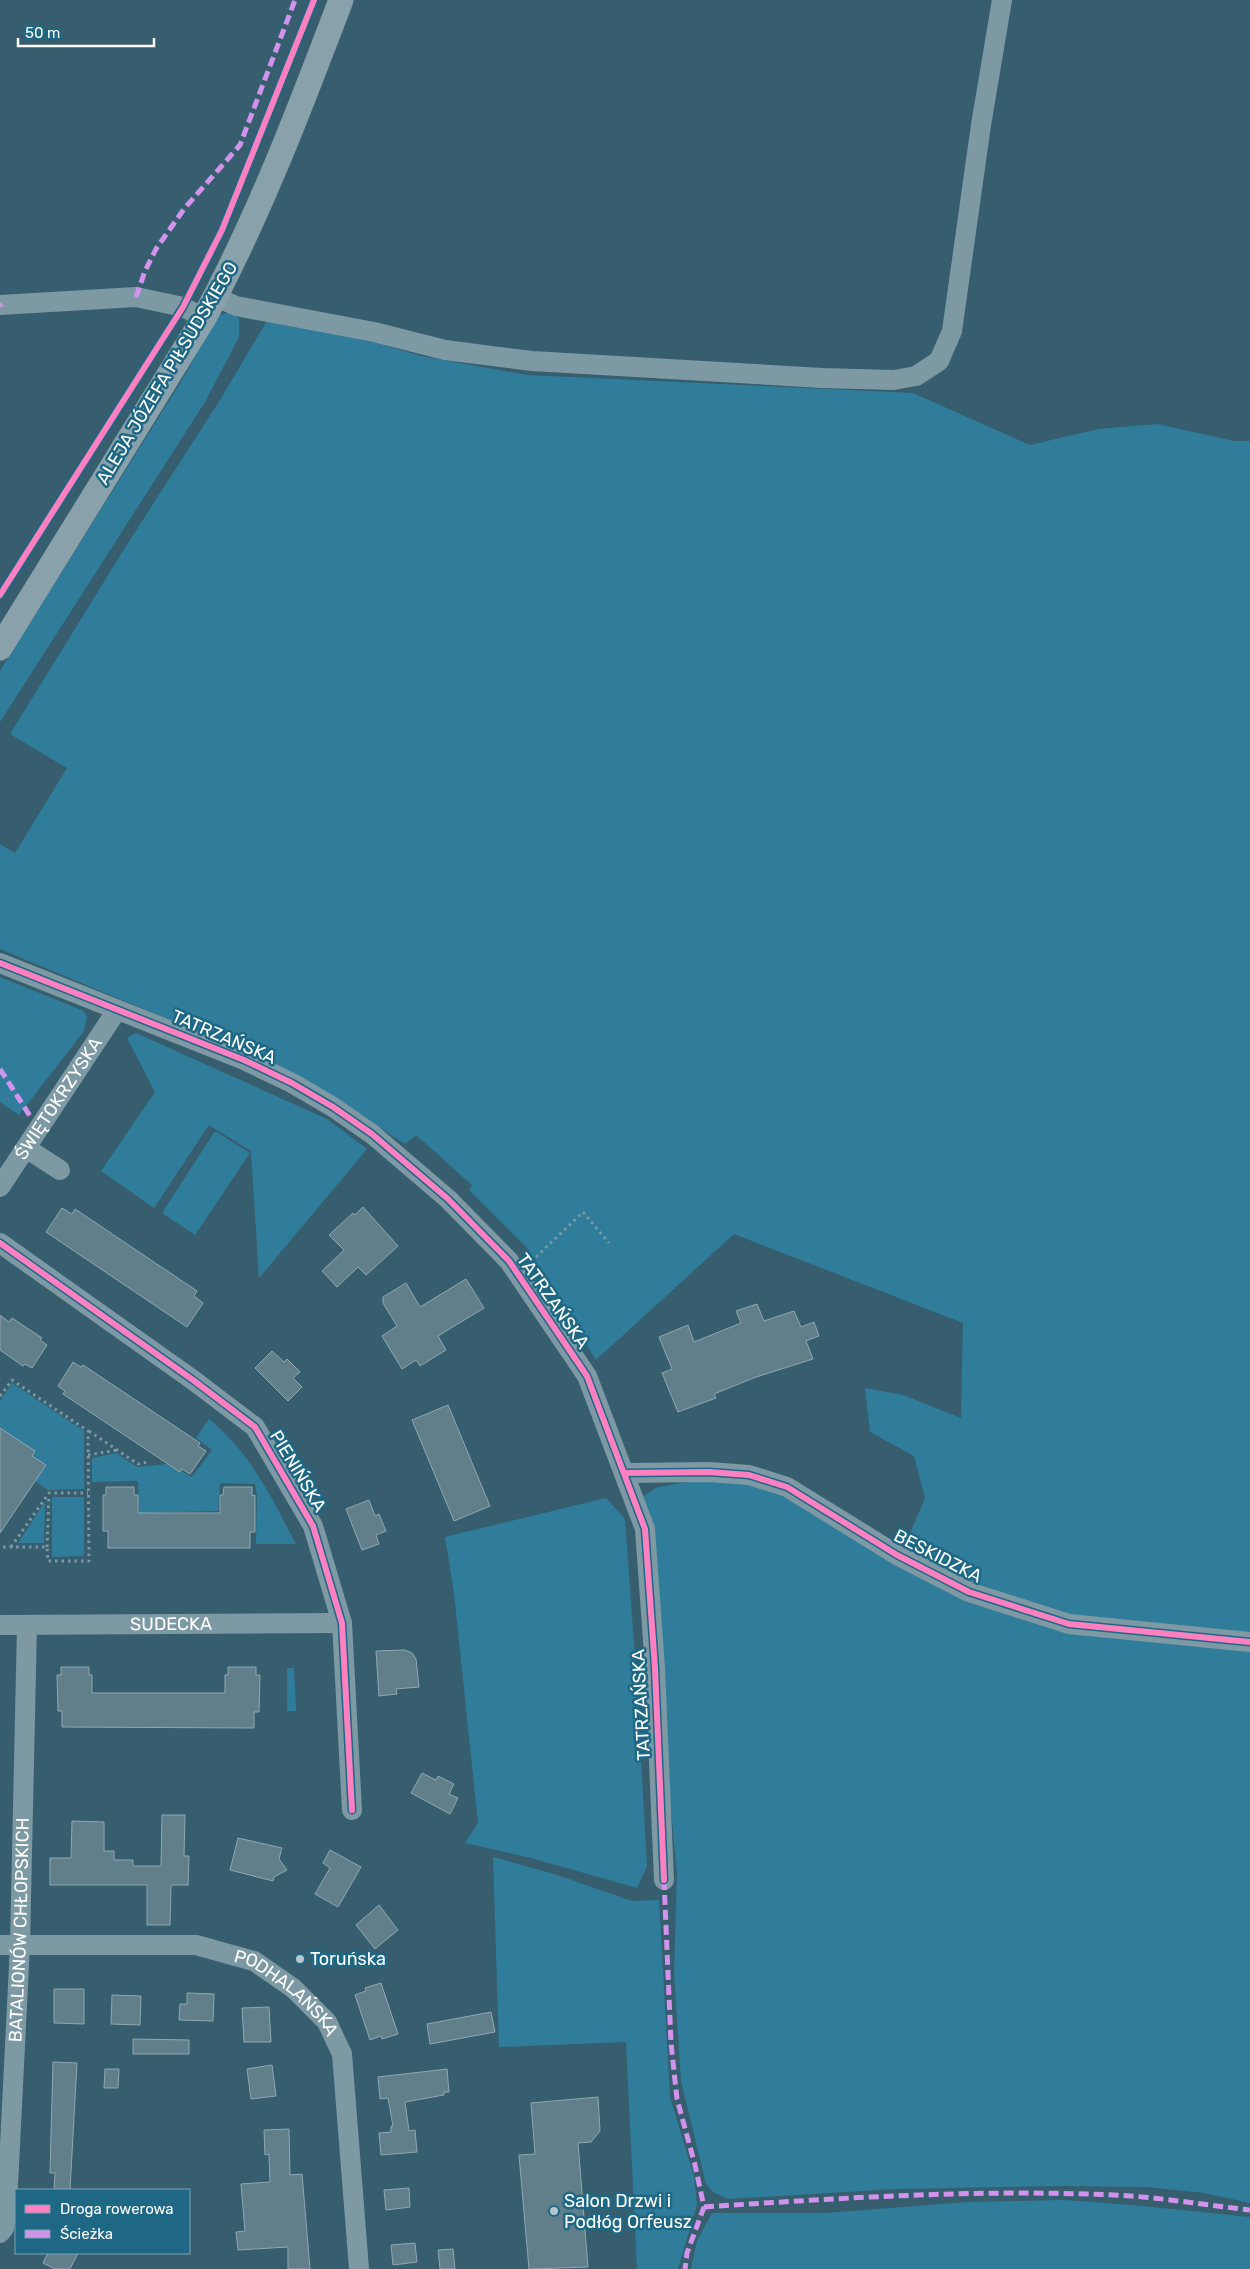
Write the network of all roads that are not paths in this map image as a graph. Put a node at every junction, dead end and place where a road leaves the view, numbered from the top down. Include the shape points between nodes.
1 (341, 0) edge
2 (1002, 0) edge
3 (0, 305) edge
4 (210, 308) junction
5 (0, 648) edge
6 (0, 963) edge
7 (117, 1010) junction
8 (26, 1148) junction
9 (60, 1170) dead end
10 (0, 1187) edge
11 (0, 1243) edge
12 (624, 1473) junction
13 (342, 1623) junction
14 (0, 1625) edge
15 (28, 1625) junction
16 (1250, 1642) edge
17 (352, 1810) dead end
18 (664, 1880) dead end
19 (0, 1945) edge
20 (20, 1945) junction
21 (0, 2234) edge
22 (359, 2269) edge

1 - 4 main road, ALEJA JÓZEFA PIŁSUDSKIEGO via 250,227
2 - 4 street via 952,331 939,361 916,376 894,380 822,378 532,362 445,350 374,332 236,306
3 - 4 street via 136,298 183,307
4 - 5 main road, ALEJA JÓZEFA PIŁSUDSKIEGO
6 - 7 street, TATRZAŃSKA
7 - 8 street, ŚWIĘTOKRZYSKA
7 - 12 street, TATRZAŃSKA via 244,1060 292,1083 372,1134 448,1199 508,1261 587,1376
8 - 9 street
8 - 10 street, ŚWIĘTOKRZYSKA
11 - 13 street, PIENIŃSKA via 255,1427 313,1526
12 - 16 street, BESKIDZKA via 749,1475 788,1487 897,1555 969,1592 1069,1624
12 - 18 street, TATRZAŃSKA via 644,1529 655,1668
13 - 15 street, SUDECKA
13 - 17 street, PIENIŃSKA
14 - 15 street, SUDECKA
15 - 20 street, BATALIONÓW CHŁOPSKICH
19 - 20 street, PODHALAŃSKA
20 - 21 street, BATALIONÓW CHŁOPSKICH via 7,2205
20 - 22 street, PODHALAŃSKA via 196,1945 254,1961 293,1988 327,2022 342,2054

